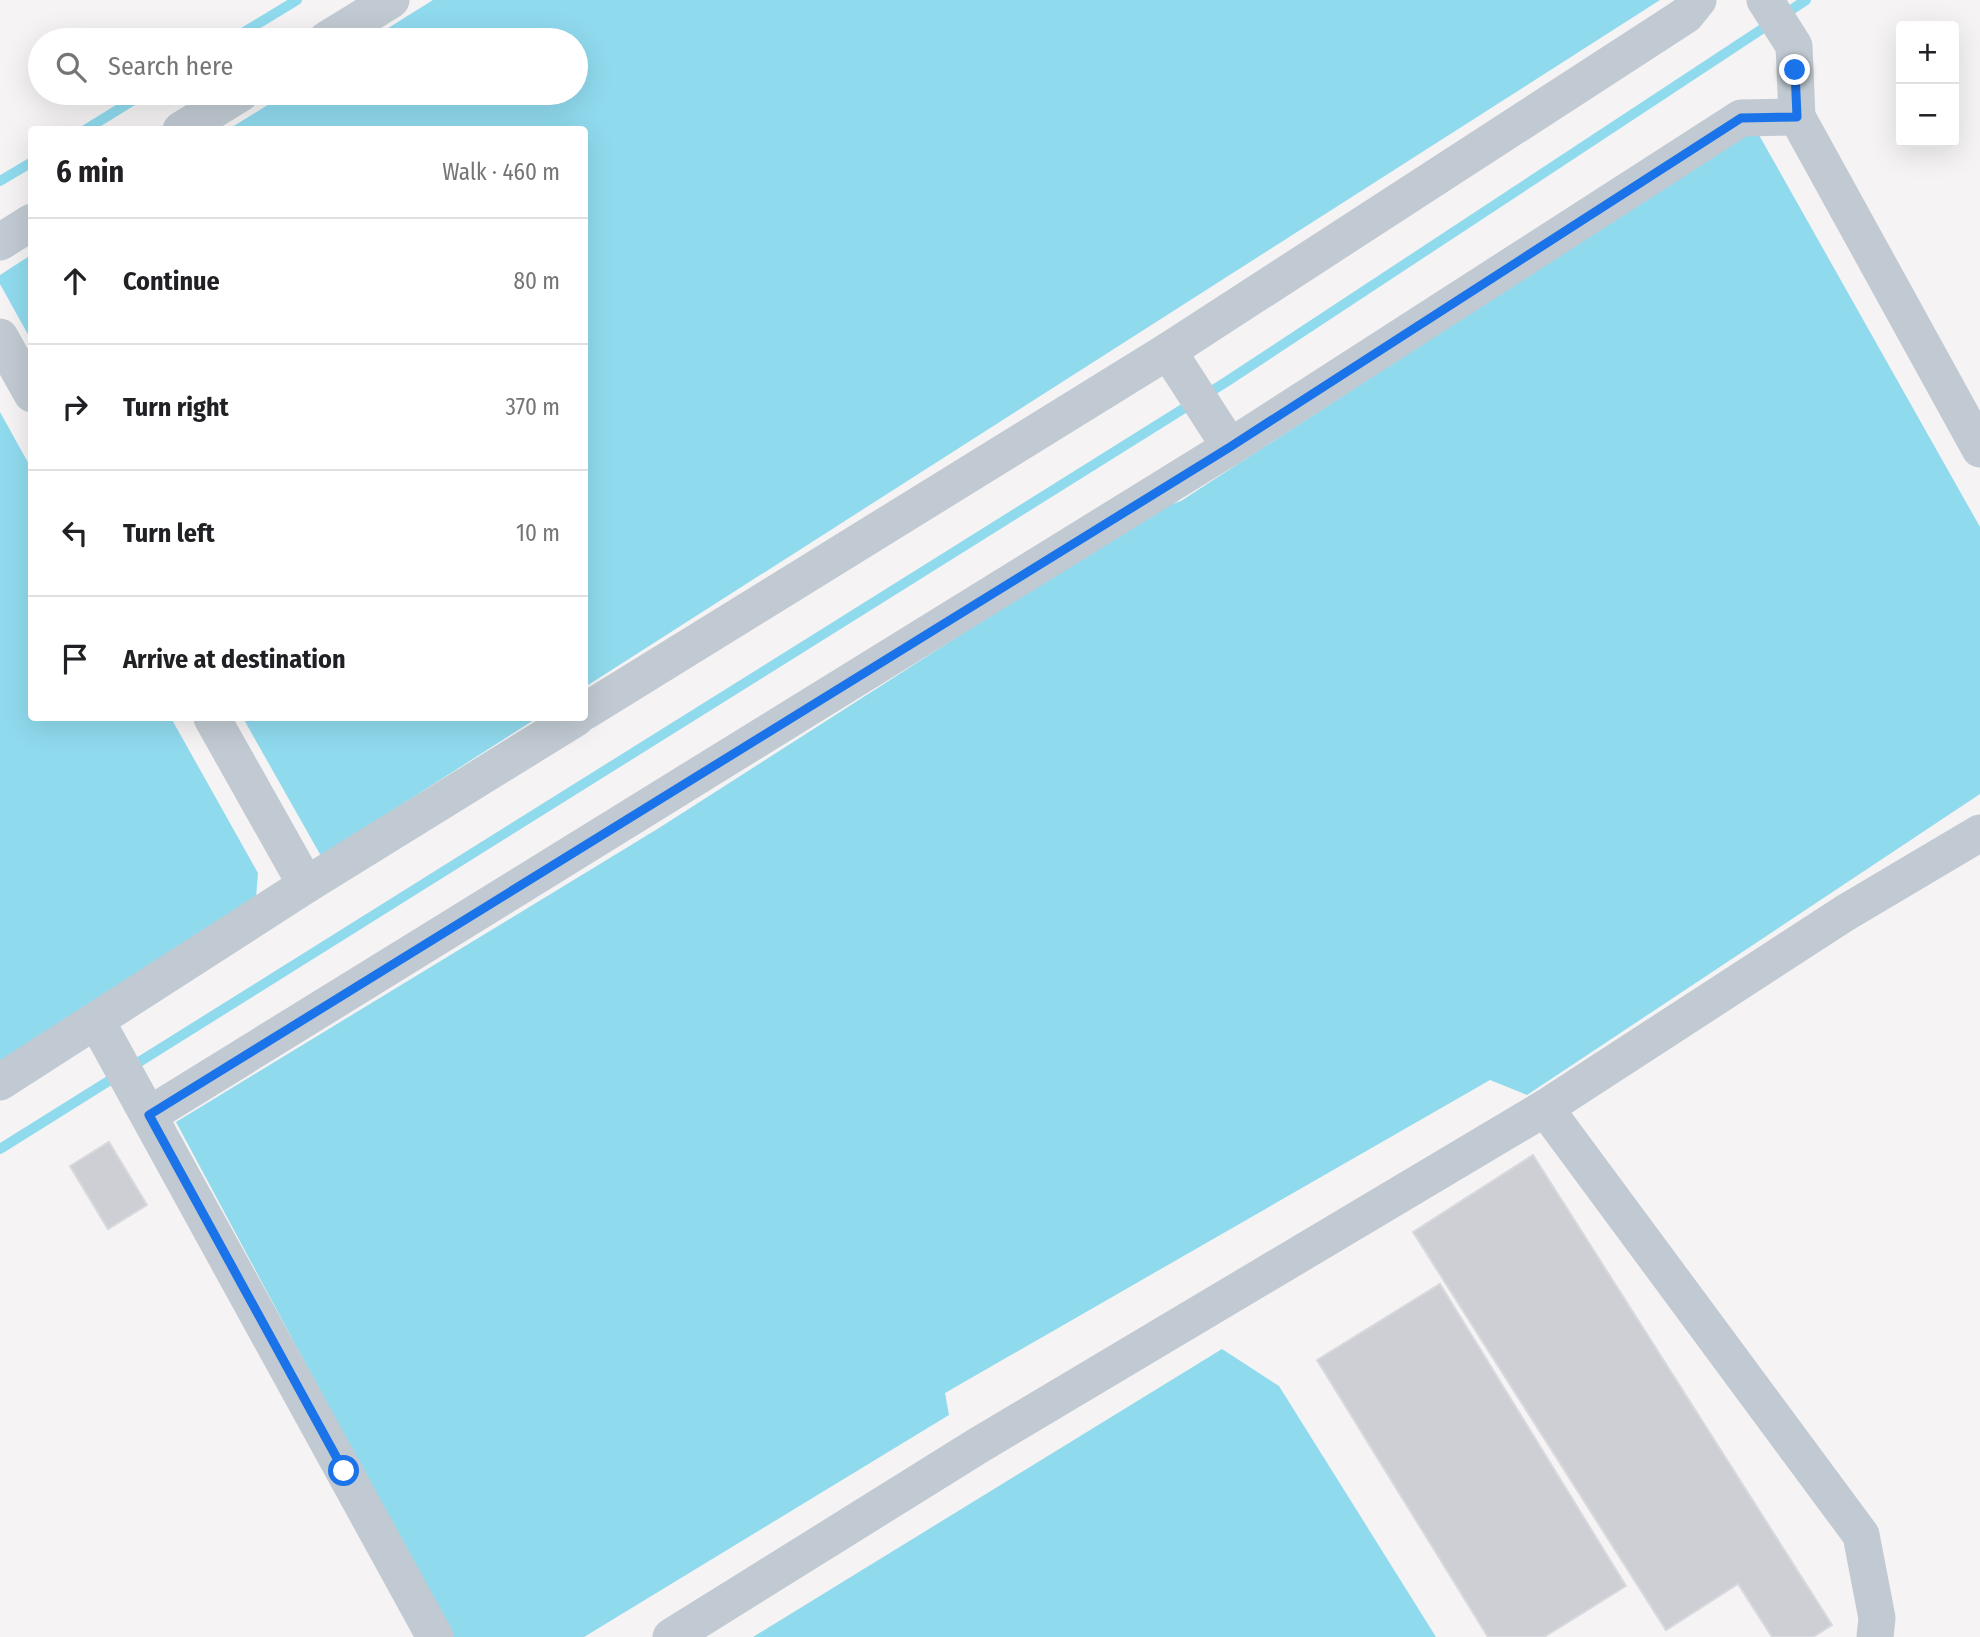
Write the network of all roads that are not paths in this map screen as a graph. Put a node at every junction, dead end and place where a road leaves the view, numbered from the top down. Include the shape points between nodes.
1 (391, 0) edge
2 (1698, 0) edge
3 (1765, 0) edge
4 (346, 28) edge
5 (222, 105) edge
6 (1797, 117) junction
7 (187, 126) edge
8 (28, 224) edge
9 (0, 242) edge
10 (0, 337) edge
11 (1168, 351) junction
12 (28, 387) edge
13 (1230, 447) junction
14 (1980, 449) edge
15 (588, 710) edge
16 (214, 721) edge
17 (571, 721) edge
18 (1980, 833) edge
19 (306, 885) junction
20 (97, 1021) junction
21 (0, 1082) edge
22 (1545, 1108) junction
23 (149, 1115) junction
24 (435, 1637) edge
25 (671, 1637) edge
26 (1875, 1637) edge

1 - 4 lane
2 - 11 lane via 1686,15
3 - 6 lane via 1794,46
5 - 7 lane
6 - 13 lane via 1741,118
6 - 14 lane
8 - 9 lane
10 - 12 lane
11 - 13 lane
11 - 15 lane
13 - 23 lane
16 - 19 lane
17 - 19 lane
18 - 22 lane via 1845,912
19 - 20 lane
20 - 21 lane
20 - 23 lane
22 - 25 lane via 979,1445
22 - 26 lane via 1861,1535 1877,1618
23 - 24 lane

